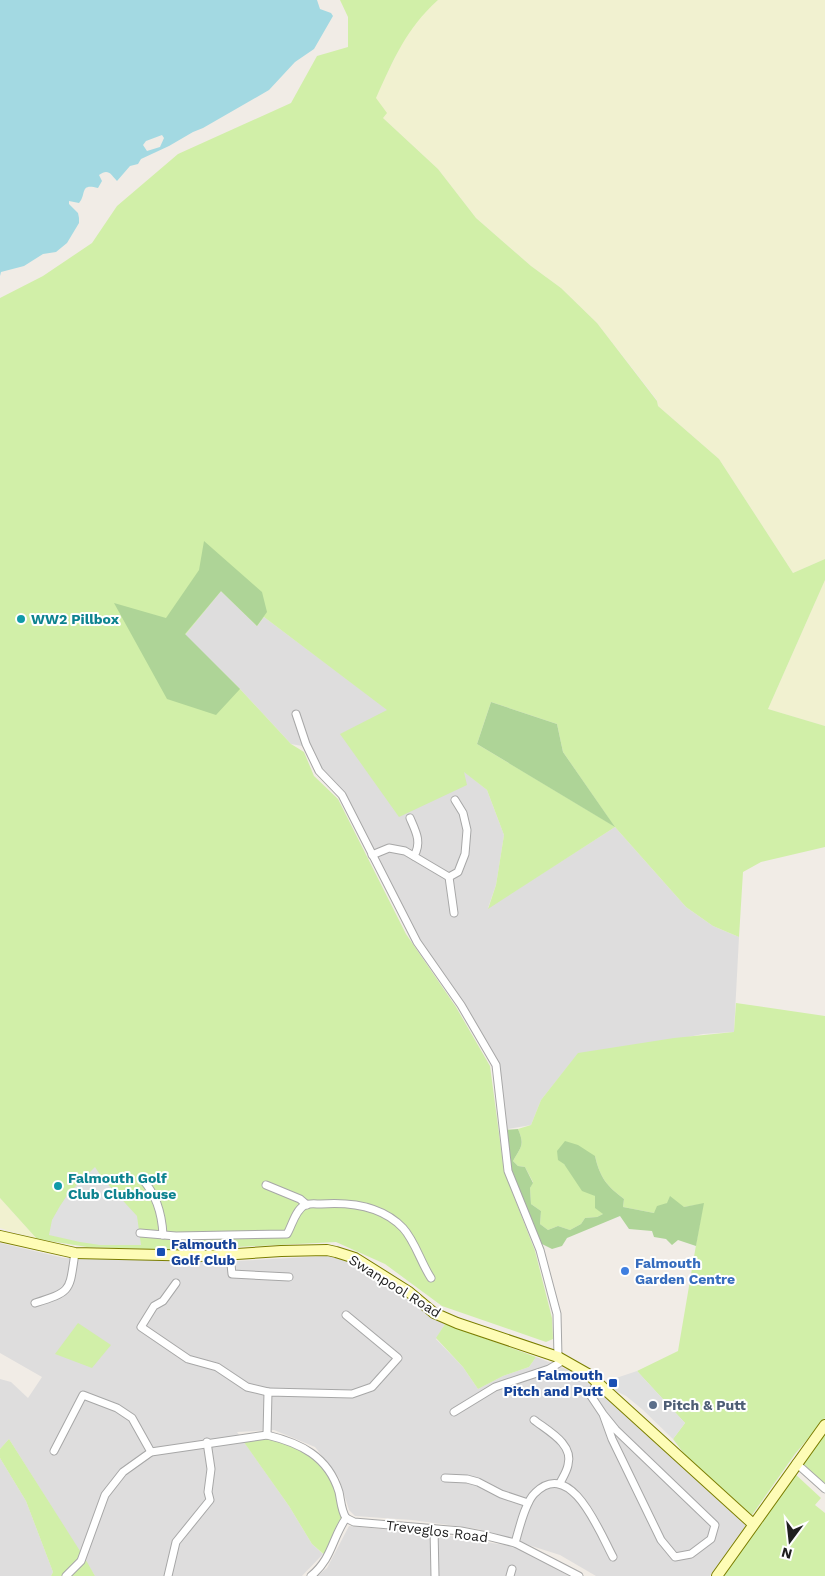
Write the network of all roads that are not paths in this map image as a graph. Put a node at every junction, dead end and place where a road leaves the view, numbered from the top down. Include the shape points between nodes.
1 (296, 714) dead end
2 (455, 800) dead end
3 (410, 818) dead end
4 (372, 855) junction
5 (414, 856) junction
6 (448, 877) junction
7 (454, 913) dead end
8 (142, 1179) dead end
9 (266, 1185) dead end
10 (307, 1205) junction
11 (140, 1234) dead end
12 (163, 1235) junction
13 (0, 1236) edge
14 (75, 1253) junction
15 (230, 1255) junction
16 (289, 1277) dead end
17 (431, 1278) dead end
18 (176, 1283) dead end
19 (35, 1303) dead end
20 (346, 1315) dead end
21 (561, 1359) junction
22 (597, 1381) junction
23 (268, 1392) junction
24 (454, 1412) dead end
25 (603, 1414) junction
26 (534, 1420) dead end
27 (825, 1425) edge
28 (267, 1434) junction
29 (207, 1442) junction
30 (54, 1451) dead end
31 (151, 1452) junction
32 (796, 1463) junction
33 (446, 1478) dead end
34 (560, 1483) junction
35 (825, 1489) edge
36 (528, 1503) junction
37 (346, 1518) junction
38 (753, 1524) junction
39 (434, 1529) junction
40 (515, 1543) junction
41 (614, 1557) dead end
42 (66, 1576) edge
43 (168, 1576) edge
44 (312, 1576) edge
45 (435, 1576) edge
46 (579, 1576) edge
47 (717, 1576) edge

1 - 4 street via 319,771 342,795
2 - 6 street via 463,813 466,846 458,872
3 - 5 street via 419,848
4 - 5 street via 389,848
4 - 21 street via 417,942 461,1004 496,1065 508,1171 540,1250 558,1317
5 - 6 street
6 - 7 street
8 - 12 street via 160,1208
9 - 10 street via 300,1198
10 - 12 street via 298,1212 287,1234
10 - 17 street via 357,1205 392,1219 404,1228
11 - 12 street
13 - 14 street, Swanpool Road
14 - 15 street, Swanpool Road
14 - 19 street via 70,1284 60,1295
15 - 16 street via 232,1274
15 - 21 street, Swanpool Road via 281,1251 336,1252 355,1258 409,1292 434,1313
18 - 23 street via 154,1306 141,1327 188,1359 217,1367 247,1387
20 - 23 street via 398,1358 372,1387 352,1394
21 - 22 street, Swanpool Road
21 - 24 street via 549,1368 495,1387
22 - 25 street via 591,1396
22 - 38 street, Swanpool Road
23 - 28 street
25 - 25 street via 715,1525 711,1539 691,1554 675,1558 661,1540 612,1440
26 - 34 street via 563,1442 570,1454
27 - 32 street
28 - 29 street
28 - 37 street via 305,1447 316,1456 334,1480
29 - 31 street
29 - 43 street via 211,1469 210,1500 176,1542
30 - 31 street via 83,1395 117,1408 132,1418
31 - 42 street via 123,1472 105,1495 80,1561
32 - 35 street
32 - 38 street
33 - 36 street via 478,1482
34 - 36 street via 534,1493
34 - 41 street via 572,1489 582,1500
36 - 40 street
37 - 39 street, Treveglos Road via 354,1522
37 - 44 street via 328,1558
38 - 47 street
39 - 40 street, Treveglos Road
39 - 45 street
40 - 46 street, Treveglos Road

